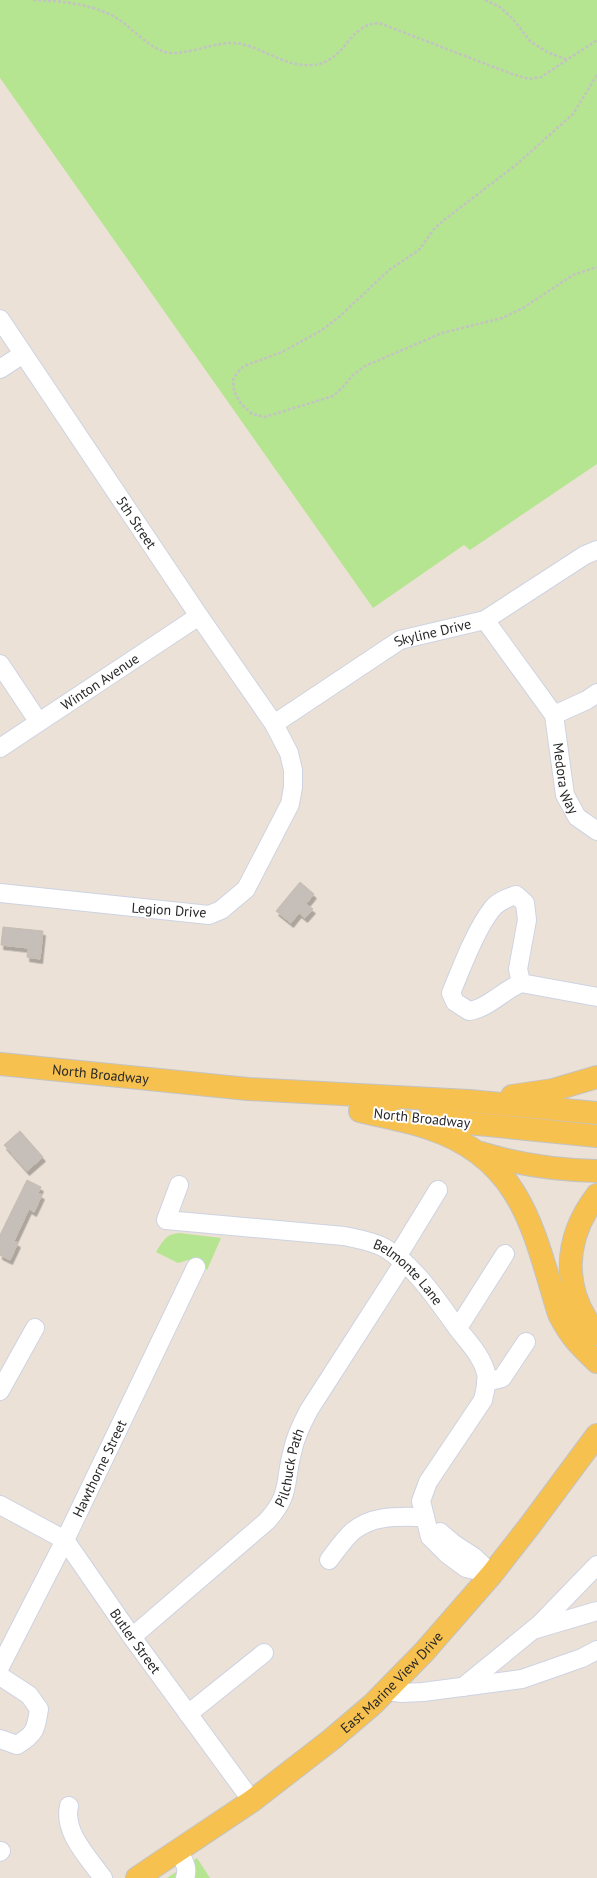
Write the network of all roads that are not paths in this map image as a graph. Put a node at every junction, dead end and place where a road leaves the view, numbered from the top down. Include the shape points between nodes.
1 (0, 319) edge
2 (23, 354) junction
3 (0, 369) edge
4 (597, 550) edge
5 (199, 616) junction
6 (485, 620) junction
7 (0, 664) edge
8 (597, 693) edge
9 (554, 715) junction
10 (38, 721) junction
11 (274, 724) junction
12 (0, 748) edge
13 (597, 831) edge
14 (0, 893) edge
15 (525, 984) junction
16 (597, 997) edge
17 (0, 1064) edge
18 (597, 1077) edge
19 (248, 1089) junction
20 (469, 1101) junction
21 (360, 1111) junction
22 (597, 1112) edge
23 (597, 1136) edge
24 (476, 1152) junction
25 (597, 1171) edge
26 (179, 1185) dead end
27 (438, 1190) dead end
28 (597, 1196) edge
29 (505, 1254) dead end
30 (400, 1259) junction
31 (196, 1267) dead end
32 (35, 1328) dead end
33 (458, 1328) junction
34 (593, 1328) edge
35 (526, 1342) dead end
36 (597, 1362) edge
37 (486, 1382) junction
38 (0, 1391) edge
39 (597, 1435) edge
40 (0, 1505) edge
41 (425, 1517) junction
42 (65, 1540) junction
43 (328, 1560) dead end
44 (597, 1565) edge
45 (492, 1574) junction
46 (597, 1611) edge
47 (533, 1630) junction
48 (132, 1637) junction
49 (597, 1650) edge
50 (264, 1653) dead end
51 (0, 1668) edge
52 (0, 1676) edge
53 (463, 1687) junction
54 (386, 1691) junction
55 (188, 1714) junction
56 (0, 1739) edge
57 (252, 1801) junction
58 (68, 1806) dead end
59 (178, 1851) junction
60 (103, 1878) edge
61 (137, 1878) edge
62 (185, 1878) edge

1 - 2 street, 5th Street
2 - 3 street
2 - 5 street, 5th Street
4 - 6 street, Skyline Drive via 585,555
5 - 10 street, Winton Avenue
5 - 11 street, 5th Street
6 - 9 street, Medora Way
6 - 11 street, Skyline Drive via 400,640
7 - 10 street
8 - 9 street
9 - 13 street, Medora Way via 566,795 577,817
10 - 12 street, Winton Avenue
11 - 14 street, Legion Drive via 289,753 293,770 290,804 246,889 221,910 209,915 196,915
15 - 15 street via 510,987 477,1010 469,1011 455,1002 451,993 477,934 492,908 516,895 525,903 528,920 518,969
15 - 16 street
17 - 19 main road, North Broadway
18 - 20 main road via 536,1093
19 - 20 main road, North Broadway
19 - 21 main road, North Broadway
20 - 22 main road, North Broadway
21 - 23 main road, North Broadway
21 - 24 main road via 431,1129 452,1137
24 - 25 main road via 539,1167
24 - 36 main road via 503,1176 517,1195 536,1236 559,1314 576,1343
26 - 30 street, Belmonte Lane via 166,1220 344,1236 365,1240 384,1248
27 - 30 street, Pilchuck Path
28 - 34 main road via 584,1214 571,1253 571,1281 579,1308
29 - 33 street
30 - 33 street, Belmonte Lane via 429,1289
30 - 48 street, Pilchuck Path via 299,1429 285,1494 278,1508 267,1521
31 - 42 street, Hawthorne Street
32 - 38 street
33 - 37 street, Belmonte Lane via 478,1355 486,1373
35 - 37 street via 502,1378
37 - 41 street, Belmonte Lane via 483,1400 428,1482 421,1502
39 - 45 main road, East Marine View Drive
40 - 42 street, Butler Street
41 - 43 street via 384,1517 364,1523 352,1532
41 - 45 street
42 - 48 street, Butler Street
42 - 51 street, Hawthorne Street
44 - 47 street
45 - 54 main road, East Marine View Drive
46 - 47 street
47 - 53 street
48 - 55 street, Butler Street
49 - 53 street via 582,1658 522,1679
50 - 55 street
52 - 56 street via 29,1695 39,1709 32,1736 17,1745
53 - 54 street via 402,1693
54 - 57 main road, East Marine View Drive via 332,1739
55 - 57 street, Butler Street
57 - 59 main road, East Marine View Drive
58 - 60 street via 66,1816 73,1835
59 - 61 main road, East Marine View Drive
59 - 62 street via 186,1864

